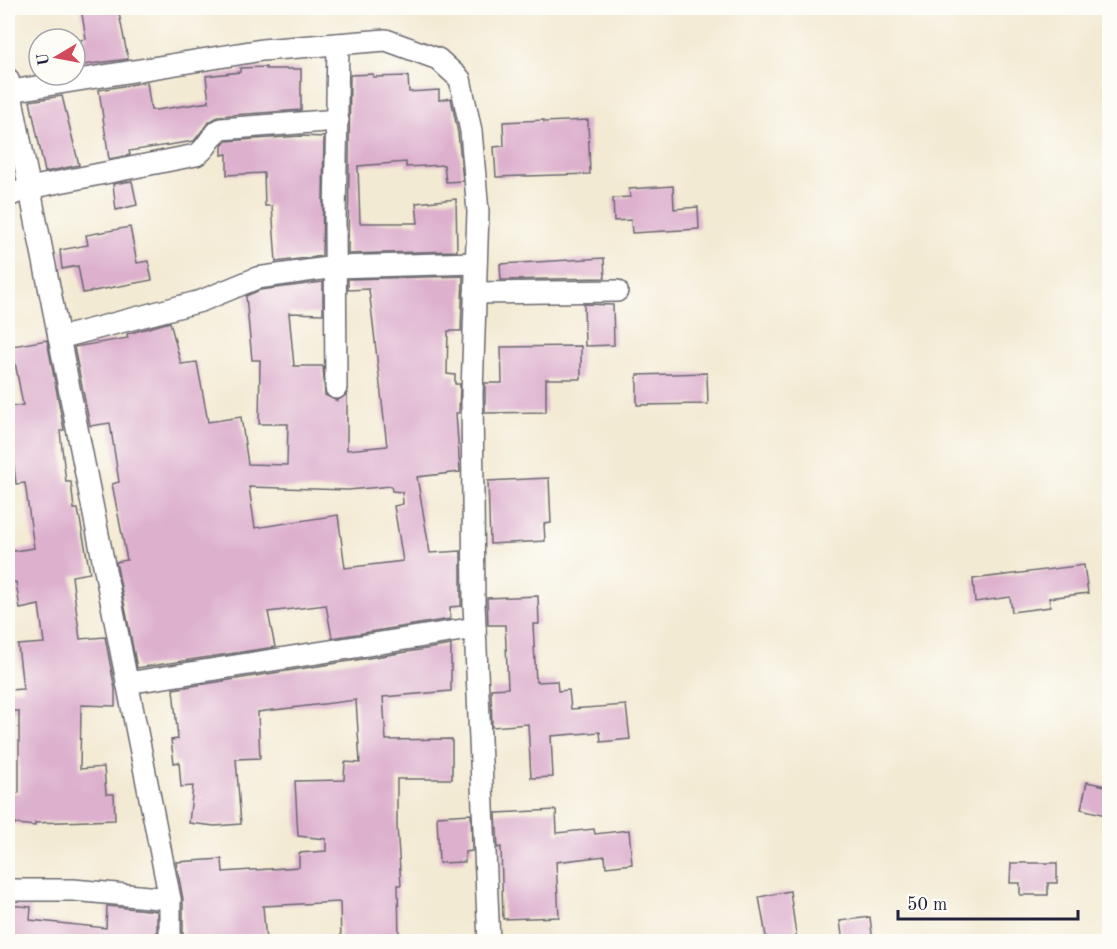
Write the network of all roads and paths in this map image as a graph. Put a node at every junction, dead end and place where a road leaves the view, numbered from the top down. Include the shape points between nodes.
1 (338, 44) junction
2 (9, 84) edge
3 (338, 120) junction
4 (29, 188) junction
5 (8, 196) edge
6 (476, 263) junction
7 (335, 267) junction
8 (617, 291) dead end
9 (475, 293) junction
10 (59, 338) junction
11 (336, 388) dead end
12 (475, 628) junction
13 (128, 683) junction
14 (8, 890) edge
15 (170, 899) junction
16 (170, 942) edge
17 (489, 942) edge

1 - 2 street via 262,50
1 - 3 street
1 - 6 street via 386,40 438,59 460,79 471,131 478,212
2 - 4 street
3 - 4 street via 221,129 213,134 205,151 196,155
3 - 7 street
4 - 5 street
4 - 10 street
6 - 7 street
6 - 9 street
7 - 10 street via 257,278 201,301
7 - 11 street
8 - 9 street
9 - 12 street
10 - 13 street
12 - 13 street
12 - 17 street
13 - 15 street
14 - 15 street via 73,890
15 - 16 street

